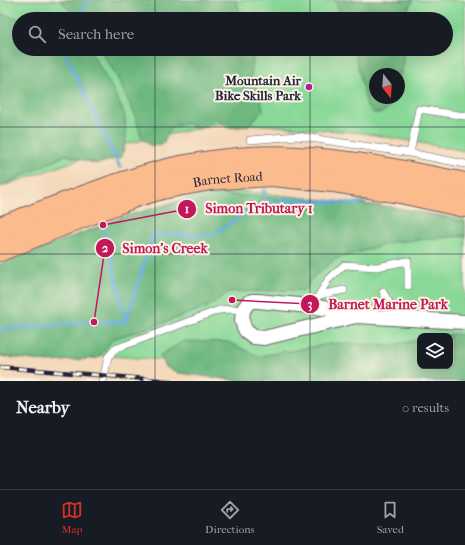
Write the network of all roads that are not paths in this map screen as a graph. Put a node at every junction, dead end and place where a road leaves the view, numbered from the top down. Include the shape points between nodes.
1 (465, 116) edge
2 (250, 140) dead end
3 (410, 154) junction
4 (465, 164) edge
5 (465, 184) edge
6 (465, 206) edge
7 (0, 228) edge
8 (0, 250) edge
9 (408, 286) dead end
10 (344, 290) dead end
11 (383, 292) dead end
12 (319, 295) junction
13 (309, 306) junction
14 (243, 310) junction
15 (356, 316) junction
16 (399, 319) junction
17 (465, 322) edge
18 (103, 381) edge

1 - 3 lane via 419,109
2 - 3 lane via 297,136
3 - 4 lane
5 - 7 main road, Barnet Road via 334,161 297,158 235,160 155,173 70,201
6 - 8 main road, Barnet Road via 405,192 333,181 272,175 210,179 135,196
9 - 12 lane via 408,261 377,267 344,265 328,280
10 - 12 lane
11 - 16 lane
12 - 13 lane
13 - 14 street via 258,301 248,303
13 - 15 street via 338,310
14 - 15 street via 242,321 246,331 260,338
14 - 18 lane via 219,310 115,349 108,357
15 - 16 street
16 - 17 street

